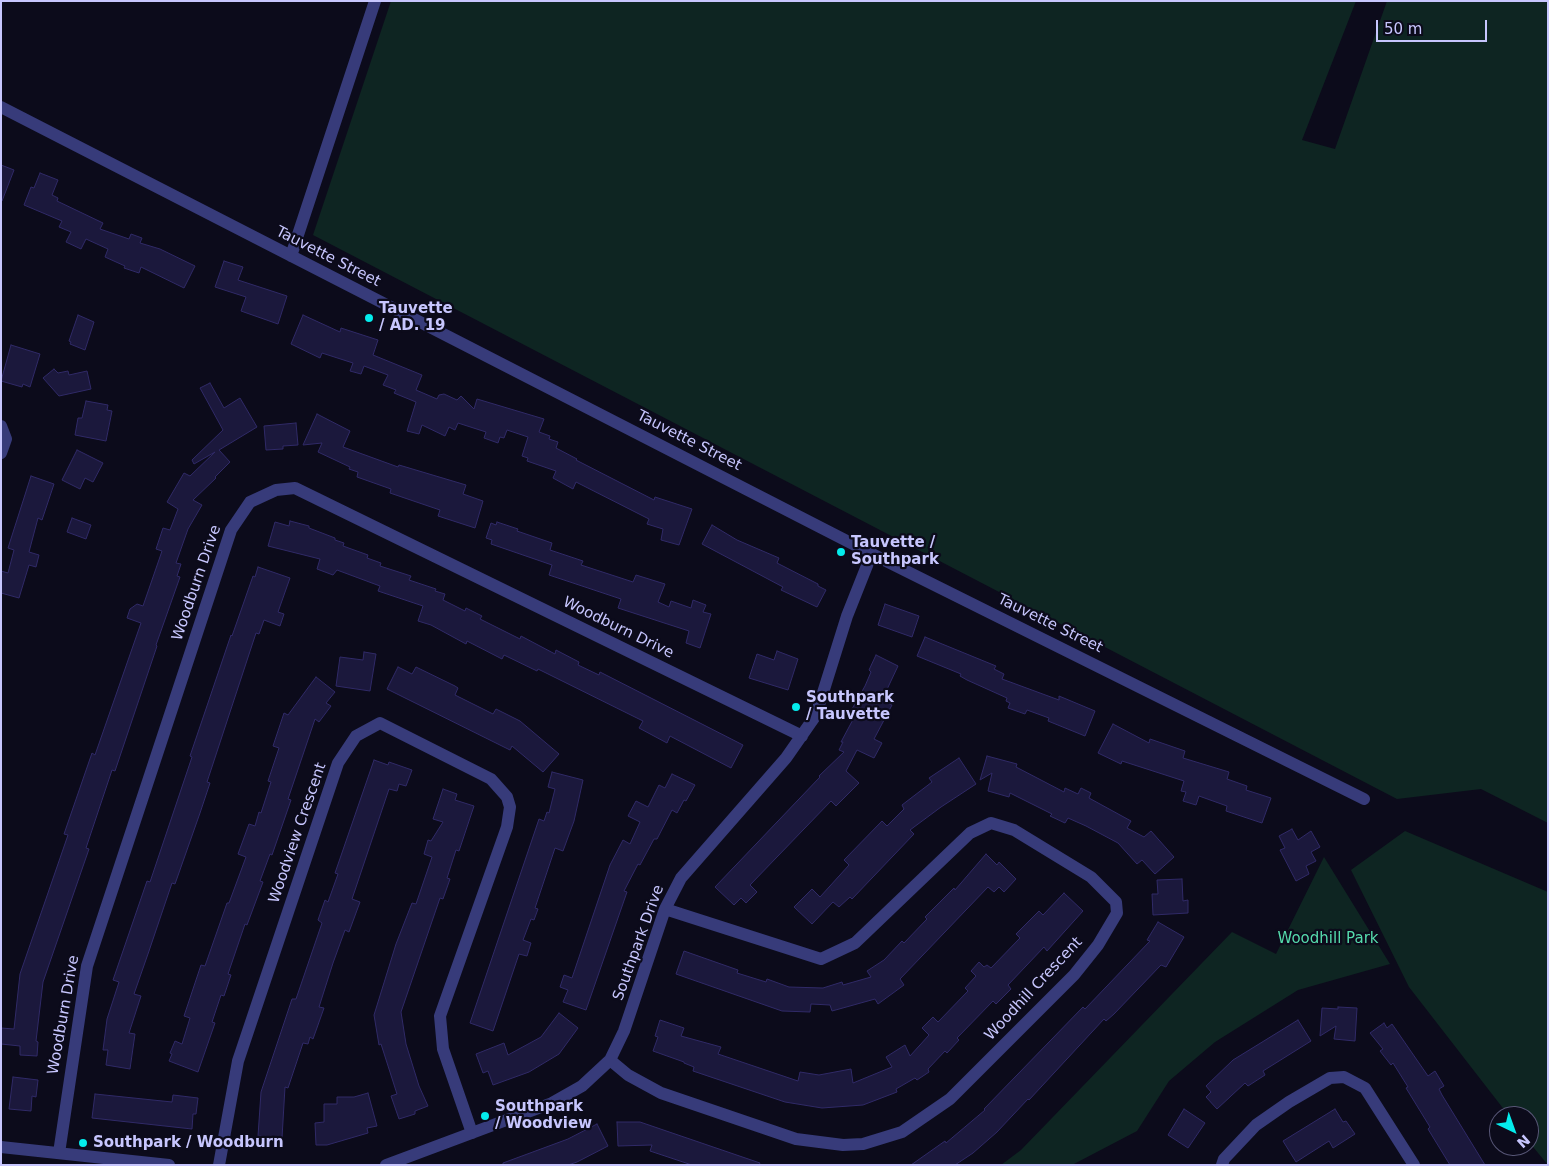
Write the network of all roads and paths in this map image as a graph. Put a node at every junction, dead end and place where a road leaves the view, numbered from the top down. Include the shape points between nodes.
1 (375, 1) edge
2 (1, 107) edge
3 (291, 256) junction
4 (1, 426) edge
5 (1, 453) edge
6 (872, 553) junction
7 (802, 736) junction
8 (1364, 799) dead end
9 (665, 909) junction
10 (610, 1060) junction
11 (472, 1133) junction
12 (1, 1147) edge
13 (59, 1153) junction
14 (169, 1165) edge
15 (219, 1165) edge
16 (386, 1165) edge
17 (1222, 1165) edge
18 (1414, 1165) edge

1 - 3 street
2 - 3 street, Tauvette Street
3 - 6 street, Tauvette Street
4 - 5 street via 6,440
6 - 7 street, Southpark Drive via 847,616 816,715
6 - 8 street, Tauvette Street
7 - 9 street, Southpark Drive via 681,878
7 - 13 street, Woodburn Drive via 295,488 276,490 250,502 231,530 87,966
9 - 10 street, Southpark Drive via 624,1031
9 - 10 street, Woodhill Crescent via 821,959 854,943 970,833 991,823 1014,830 1091,877 1116,902 1117,913 1098,945 1074,975 950,1099 902,1132 863,1144 796,1139 661,1093 628,1075
10 - 11 street, Southpark Drive via 582,1086 552,1103
11 - 15 street, Woodview Crescent via 442,1049 440,1016 507,827 510,807 507,797 491,779 380,723 356,736 338,763 238,1061
11 - 16 street, Southpark Drive
12 - 13 street
13 - 14 street
17 - 18 street via 1256,1125 1330,1078 1344,1077 1365,1088

